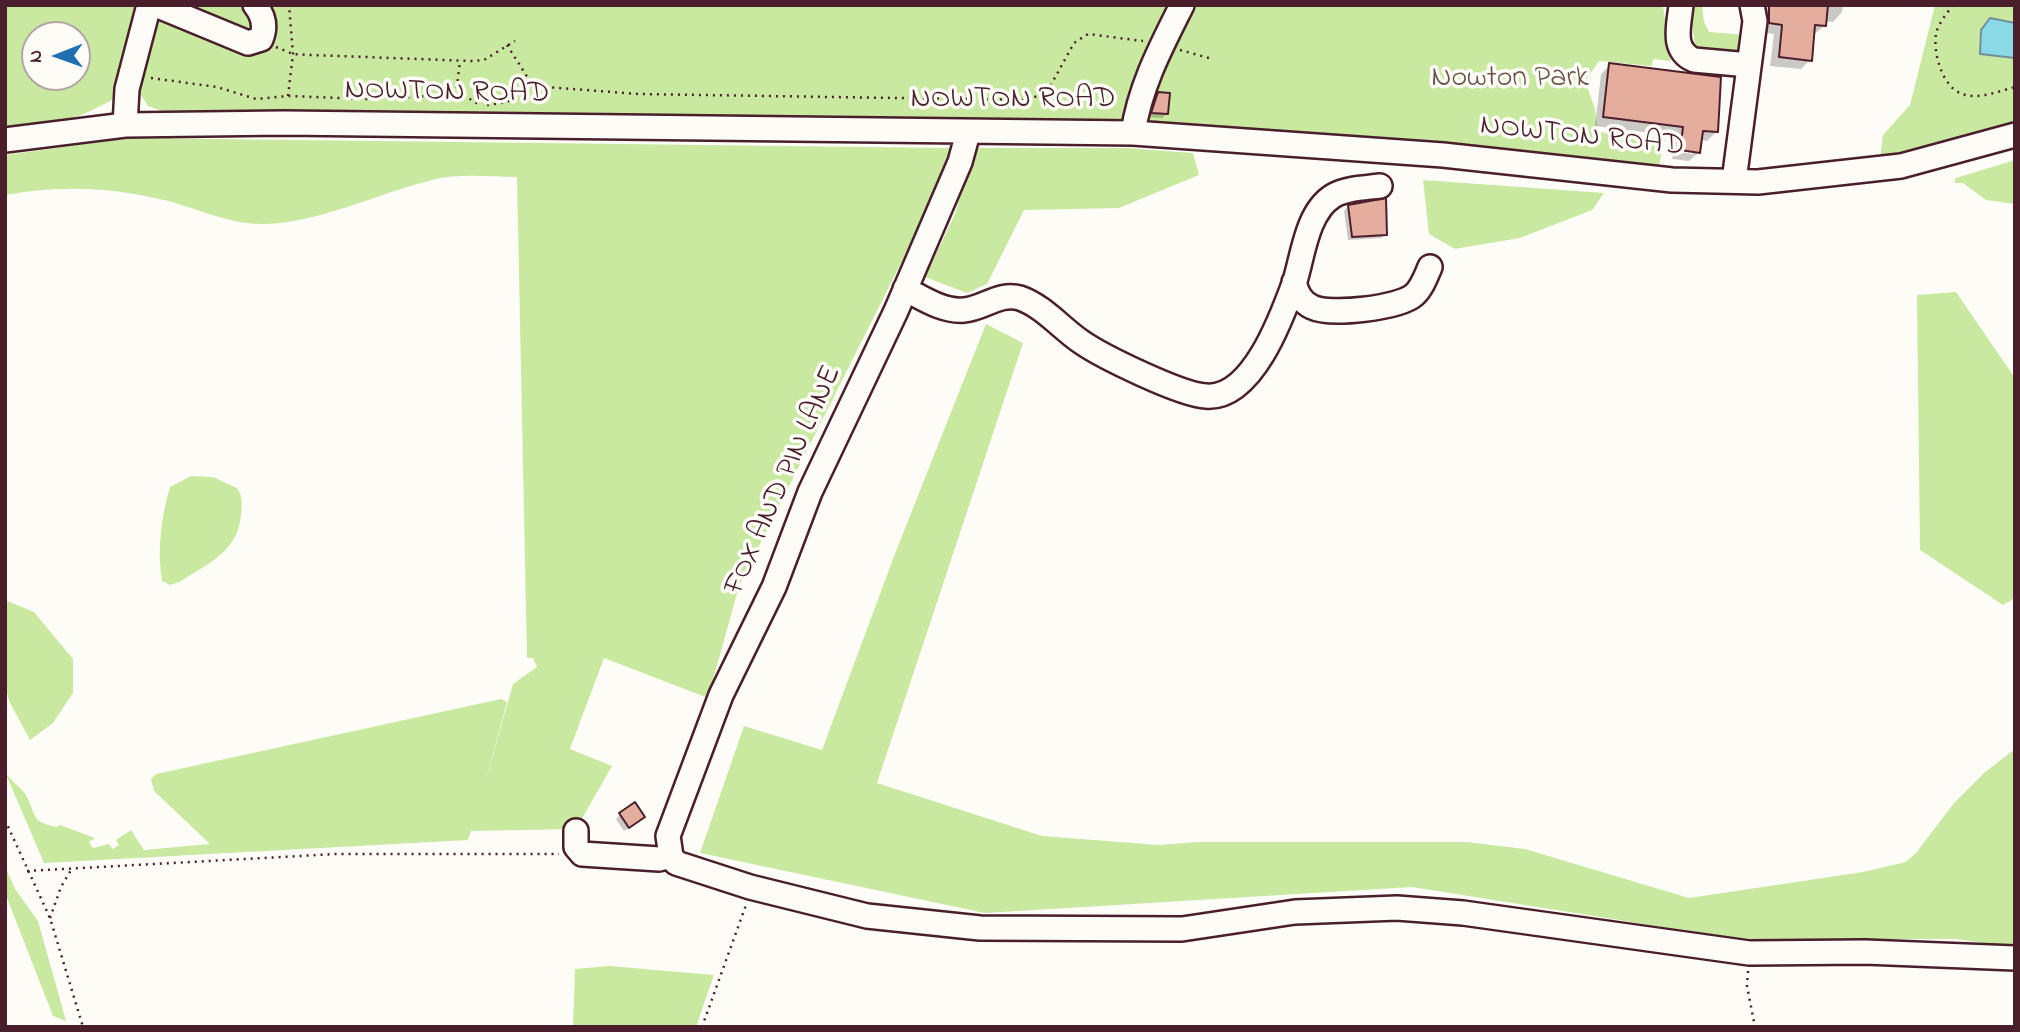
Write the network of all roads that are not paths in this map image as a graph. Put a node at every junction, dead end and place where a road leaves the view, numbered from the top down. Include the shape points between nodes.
1 (149, 5) edge
2 (156, 5) edge
3 (256, 5) edge
4 (1182, 5) edge
5 (1681, 5) edge
6 (1752, 5) edge
7 (1749, 65) junction
8 (125, 125) junction
9 (968, 133) junction
10 (1133, 133) junction
11 (2015, 135) edge
12 (5, 140) edge
13 (1734, 181) junction
14 (1380, 186) dead end
15 (1430, 267) dead end
16 (1294, 282) junction
17 (905, 289) junction
18 (1308, 306) junction
19 (1284, 309) junction
20 (576, 831) dead end
21 (671, 856) junction
22 (2015, 958) edge

1 - 8 street via 131,73
2 - 3 street via 238,41 261,39 264,22
4 - 10 street via 1138,103
5 - 7 street via 1677,41 1685,57
6 - 7 street via 1755,21
7 - 13 street
8 - 9 street, NOWTON ROAD via 284,122
8 - 12 street, NOWTON ROAD
9 - 10 street, NOWTON ROAD
9 - 17 street, FOX AND PIN LANE
10 - 13 street, NOWTON ROAD via 1443,155 1672,180
11 - 13 street, NOWTON ROAD via 1901,166 1835,176
14 - 16 street via 1332,196 1318,212
15 - 18 street via 1413,296 1396,303 1329,311
16 - 18 street
16 - 19 street
17 - 19 street via 961,311 997,299 1019,298 1082,343 1192,394 1208,397 1226,393 1250,376
17 - 21 street, FOX AND PIN LANE via 810,492 774,587 721,695 668,836
18 - 19 street
20 - 21 street via 576,847 582,854
21 - 22 street via 676,863 745,885 867,916 980,928 1182,929 1295,912 1397,908 1749,953

